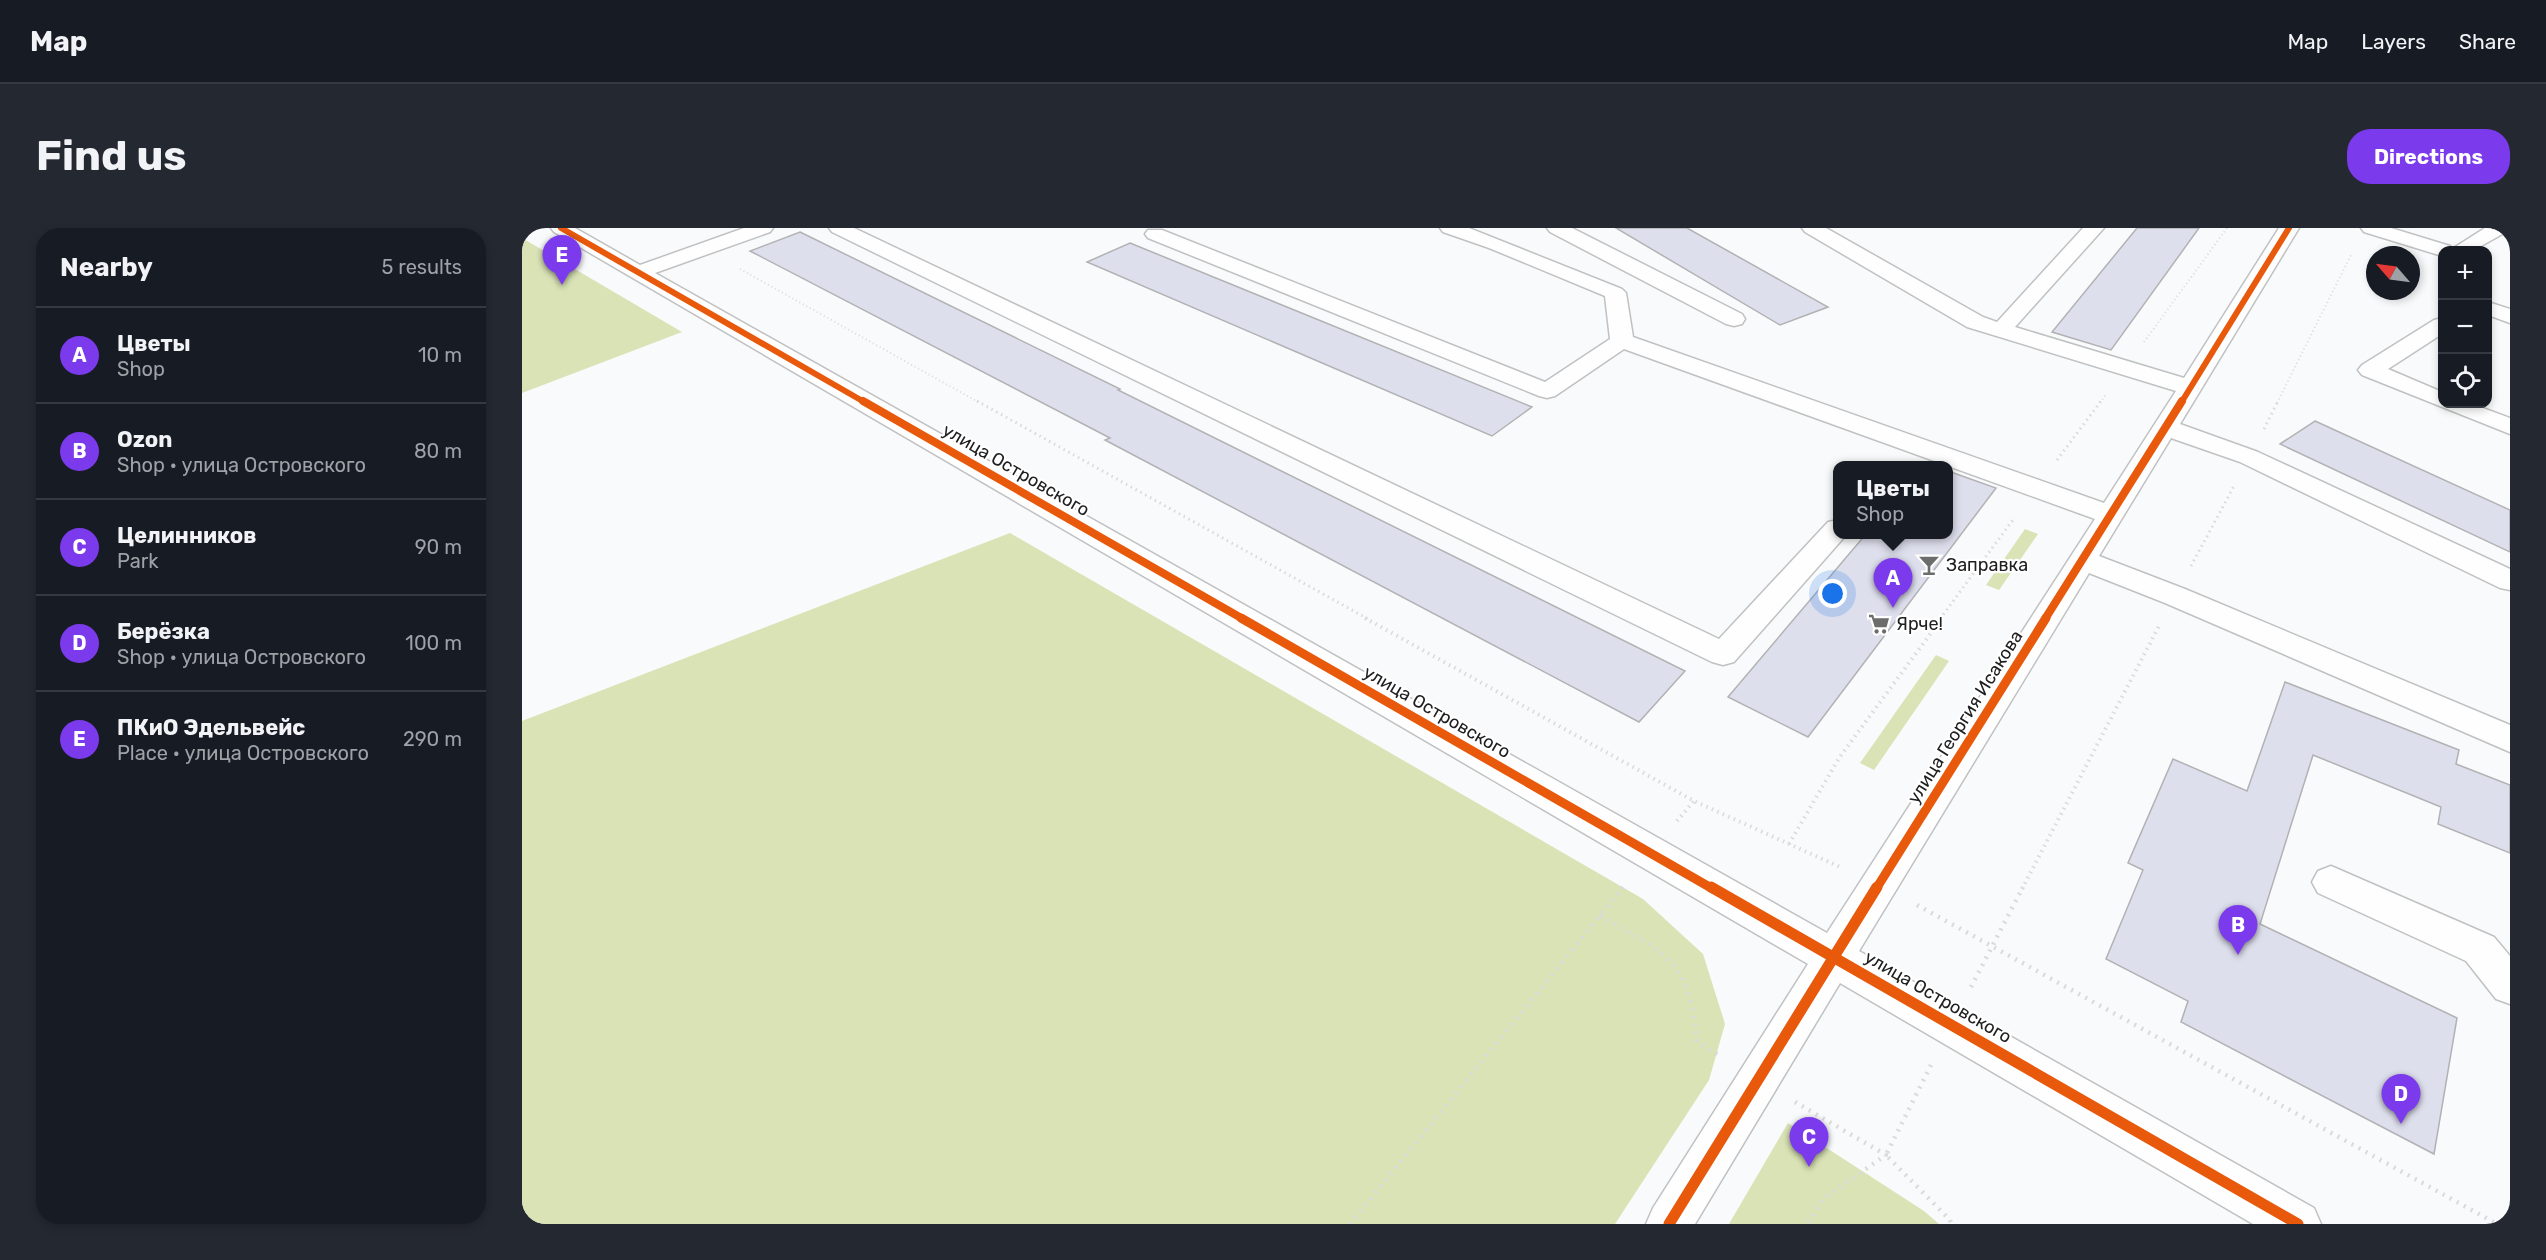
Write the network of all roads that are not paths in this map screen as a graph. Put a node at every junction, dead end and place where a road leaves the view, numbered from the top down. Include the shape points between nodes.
1 (561, 228) edge
2 (763, 228) edge
3 (839, 228) edge
4 (1450, 228) edge
5 (1557, 228) edge
6 (1812, 228) edge
7 (2094, 228) edge
8 (2289, 228) edge
9 (2371, 228) edge
10 (2499, 228) edge
11 (1155, 234) dead end
12 (1839, 234) edge
13 (1501, 236) edge
14 (2468, 246) edge
15 (2438, 248) edge
16 (639, 272) junction
17 (2492, 310) edge
18 (2510, 316) edge
19 (1734, 319) dead end
20 (2438, 328) edge
21 (2000, 331) junction
22 (1622, 341) junction
23 (2191, 388) junction
24 (2438, 398) edge
25 (2462, 408) edge
26 (2165, 427) junction
27 (2510, 427) edge
28 (1912, 445) junction
29 (1898, 461) edge
30 (2111, 515) junction
31 (1833, 533) edge
32 (2084, 561) junction
33 (2510, 581) edge
34 (2510, 739) edge
35 (2331, 882) dead end
36 (1833, 956) junction
37 (2510, 986) edge
38 (1670, 1224) edge
39 (2298, 1224) edge

1 - 16 street, улица Островского
2 - 16 street
3 - 31 street via 1723,654
4 - 13 street
5 - 19 street
6 - 12 street
7 - 21 street
8 - 23 street, улица Георгия Исакова
9 - 15 street
10 - 14 street
11 - 22 street via 1547,391
12 - 21 street via 1975,322
13 - 22 street via 1615,293
16 - 36 street, улица Островского
17 - 18 street
20 - 24 street via 2370,370
21 - 23 street
22 - 28 street
23 - 26 street, улица Георгия Исакова
25 - 27 street
26 - 30 street, улица Георгия Исакова
26 - 33 street via 2249,457
28 - 29 street
28 - 30 street
30 - 32 street, улица Георгия Исакова
32 - 34 street
32 - 36 street, улица Георгия Исакова
35 - 37 street via 2480,949
36 - 38 street, улица Георгия Исакова
36 - 39 street, улица Островского

